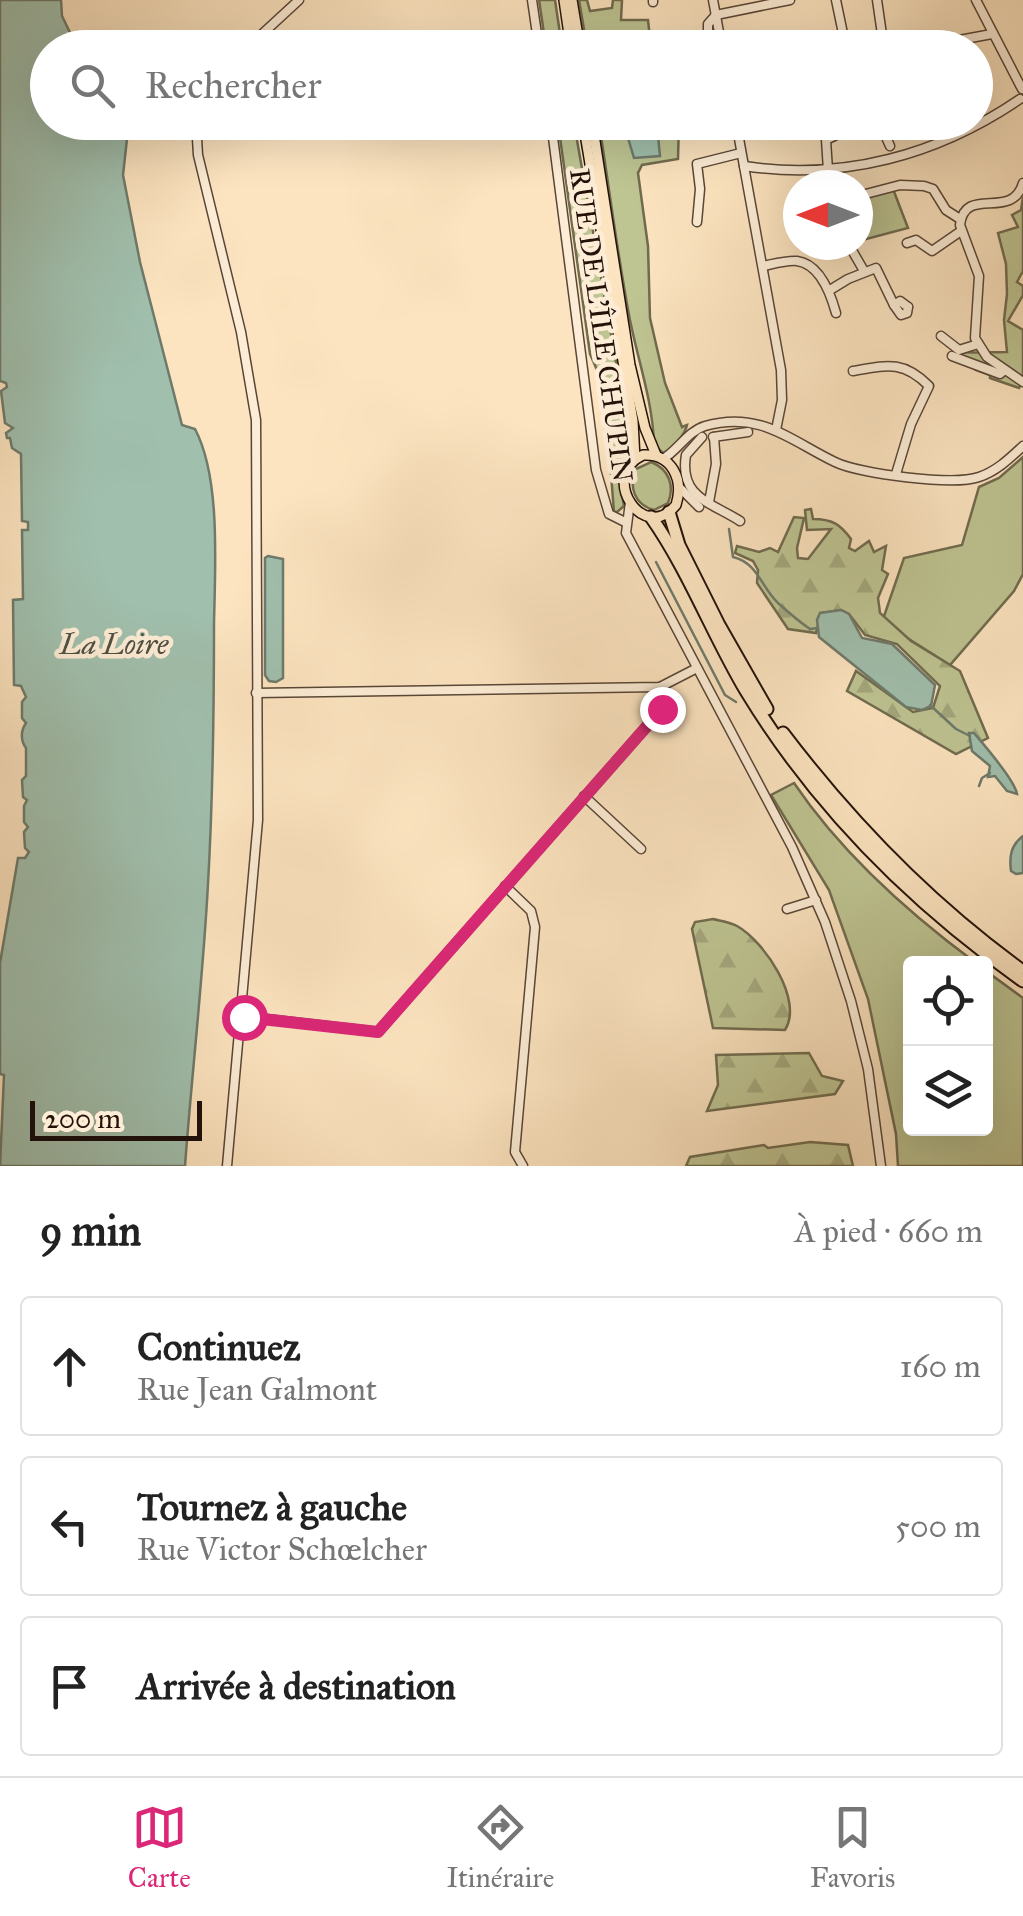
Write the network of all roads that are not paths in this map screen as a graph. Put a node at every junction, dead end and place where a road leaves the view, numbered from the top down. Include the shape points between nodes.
1 (298, 0) edge
2 (532, 0) edge
3 (564, 0) edge
4 (572, 0) edge
5 (713, 0) edge
6 (790, 0) edge
7 (836, 0) edge
8 (877, 0) edge
9 (976, 0) edge
10 (716, 14) junction
11 (266, 30) edge
12 (536, 30) edge
13 (568, 30) edge
14 (577, 30) edge
15 (708, 30) edge
16 (719, 30) edge
17 (842, 30) edge
18 (881, 30) edge
19 (990, 30) edge
20 (993, 36) edge
21 (1022, 94) edge
22 (993, 115) edge
23 (197, 140) edge
24 (553, 140) edge
25 (586, 140) edge
26 (595, 140) edge
27 (739, 140) edge
28 (826, 140) edge
29 (887, 140) edge
30 (945, 140) edge
31 (890, 146) dead end
32 (741, 154) junction
33 (744, 166) junction
34 (783, 170) edge
35 (826, 170) joint
36 (1023, 183) edge
37 (873, 192) edge
38 (960, 219) junction
39 (697, 222) dead end
40 (961, 231) junction
41 (907, 243) dead end
42 (858, 260) edge
43 (764, 266) junction
44 (864, 271) junction
45 (830, 290) junction
46 (894, 305) dead end
47 (836, 313) dead end
48 (941, 336) dead end
49 (978, 344) junction
50 (952, 356) dead end
51 (1005, 370) junction
52 (853, 371) dead end
53 (1023, 382) edge
54 (776, 430) junction
55 (748, 432) dead end
56 (700, 433) junction
57 (714, 438) junction
58 (686, 440) junction
59 (1023, 446) edge
60 (657, 454) junction
61 (635, 459) junction
62 (675, 472) junction
63 (896, 474) junction
64 (679, 487) junction
65 (630, 502) junction
66 (709, 502) junction
67 (673, 508) junction
68 (647, 516) junction
69 (740, 521) dead end
70 (625, 522) junction
71 (697, 668) junction
72 (660, 687) junction
73 (256, 693) junction
74 (584, 796) junction
75 (641, 849) dead end
76 (505, 886) junction
77 (816, 900) junction
78 (786, 909) dead end
79 (1023, 968) edge
80 (1023, 980) edge
81 (240, 1016) junction
82 (525, 1165) edge
83 (226, 1166) edge
84 (881, 1166) edge

1 - 11 street
2 - 12 street
3 - 13 main road
4 - 14 main road
5 - 10 street
6 - 10 street
7 - 17 street
8 - 18 street
9 - 19 street
10 - 15 street
10 - 16 street
20 - 21 street
21 - 22 street
23 - 73 street via 256,404
24 - 70 street, RUE DE L'ÎLE CHUPIN via 596,470 609,514
25 - 61 main road
26 - 60 main road via 630,365
27 - 32 street
28 - 35 street
29 - 31 street
30 - 35 street via 889,160
32 - 33 street
32 - 39 street via 697,164
33 - 34 street
33 - 43 street
36 - 38 street via 1015,199 974,204
37 - 38 street via 924,186
38 - 40 street
40 - 41 street via 932,251 916,240
40 - 49 street via 979,276
42 - 44 street
43 - 45 street via 801,262
43 - 54 street via 781,370
44 - 45 street
44 - 46 street via 876,268
45 - 47 street
48 - 49 street via 959,350
49 - 51 street
50 - 51 street via 1000,374
51 - 53 street
52 - 63 street via 904,368 929,386
54 - 56 street via 735,422
54 - 63 street via 843,466
55 - 57 street
56 - 57 street
56 - 58 street
56 - 66 street via 689,449 686,473 690,491
57 - 66 street
58 - 60 street
58 - 62 street
59 - 63 street via 995,470 968,480
60 - 61 main road
60 - 62 main road
61 - 65 main road via 625,474
62 - 64 main road
64 - 67 main road
64 - 67 street via 697,506
65 - 68 main road
65 - 70 street
66 - 69 street
67 - 68 main road
67 - 79 highway via 679,545 774,720 860,829 923,891
68 - 70 street
68 - 80 highway via 748,695 810,782 913,893
70 - 71 street, RUE DE L'ÎLE CHUPIN
71 - 72 street
71 - 77 street, RUE DE L'ÎLE CHUPIN
72 - 73 street
72 - 74 street via 662,709
73 - 81 street via 258,826
74 - 75 street
74 - 76 street
76 - 81 street via 378,1032
76 - 82 street via 535,926 515,1152
77 - 78 street
77 - 84 street, RUE DE L'ÎLE CHUPIN via 856,1018
81 - 83 street

